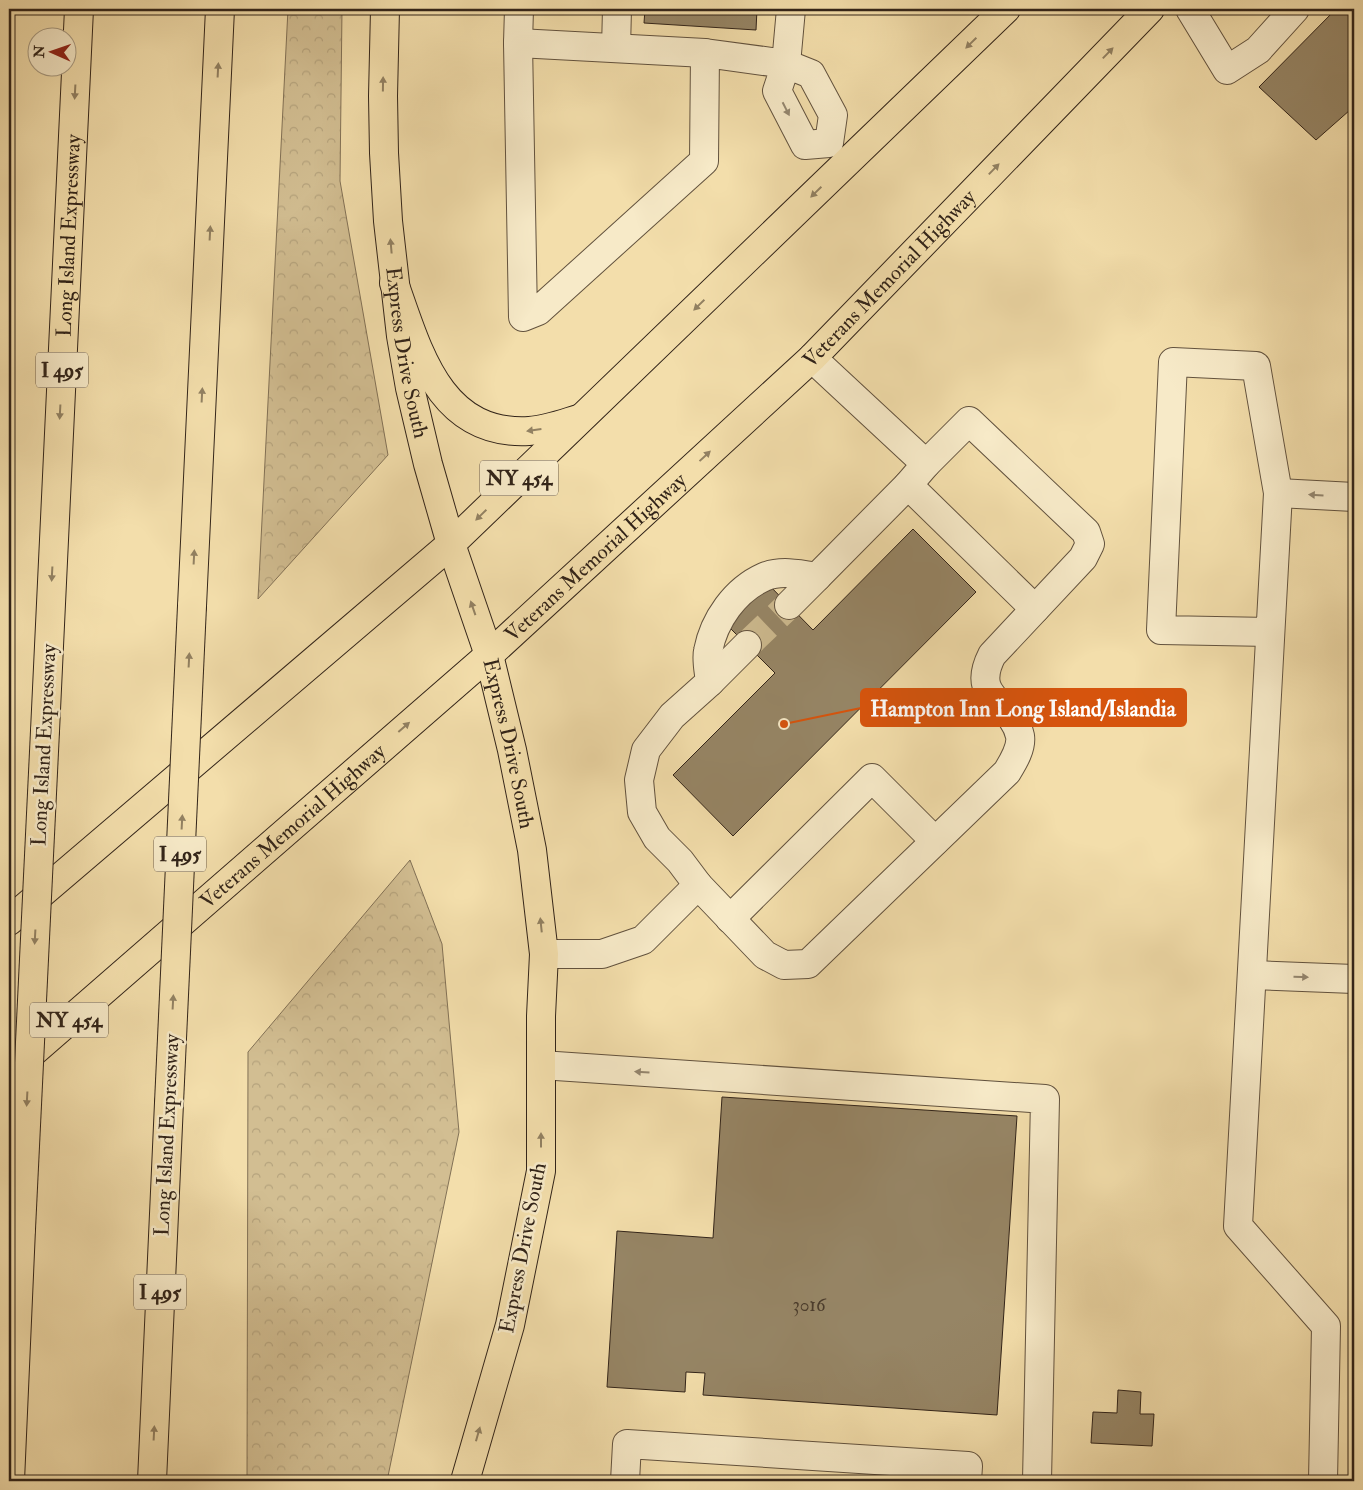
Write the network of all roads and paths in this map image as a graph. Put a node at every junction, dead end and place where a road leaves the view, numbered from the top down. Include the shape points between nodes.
1 (79, 9) edge
2 (220, 9) edge
3 (385, 9) edge
4 (519, 9) edge
5 (618, 9) edge
6 (791, 9) edge
7 (1006, 9) edge
8 (1150, 9) edge
9 (1190, 9) edge
10 (1295, 9) edge
11 (518, 43) junction
12 (616, 48) junction
13 (705, 54) junction
14 (786, 64) junction
15 (838, 153) junction
16 (394, 283) junction
17 (812, 358) junction
18 (582, 418) junction
19 (926, 464) junction
20 (908, 485) junction
21 (1278, 493) junction
22 (1354, 497) edge
23 (451, 544) junction
24 (817, 577) junction
25 (789, 605) tunnel mouth
26 (1036, 609) junction
27 (1270, 632) junction
28 (748, 645) tunnel mouth
29 (489, 655) junction
30 (710, 682) junction
31 (935, 841) junction
32 (698, 885) junction
33 (730, 919) junction
34 (9, 921) edge
35 (544, 954) junction
36 (1252, 975) junction
37 (1354, 979) edge
38 (541, 1065) junction
39 (9, 1073) edge
40 (10, 1481) edge
41 (152, 1481) edge
42 (465, 1481) edge
43 (625, 1481) edge
44 (967, 1481) edge
45 (1037, 1481) edge
46 (1323, 1481) edge

1 -> 40 main road, Long Island Expressway / I 495, bridge
41 -> 2 main road, Long Island Expressway / I 495, bridge
16 -> 3 main road, Express Drive South via 384,153
4 - 11 lane
5 - 12 lane
6 - 14 lane
7 -> 15 main road, NY 454
17 -> 8 main road, Veterans Memorial Highway / NY 454
9 - 10 lane via 1227,70 1258,50
11 - 12 lane
11 - 13 lane via 523,318 538,311 704,161
12 - 13 lane
13 - 14 lane
14 - 15 lane via 811,74 833,114
14 -> 15 lane via 777,91 805,145
15 -> 18 main road, NY 454
18 -> 16 main road via 529,431 499,429 473,420 451,402 433,380 417,348
16 - 23 main road, Express Drive South via 410,388
17 - 19 lane
29 -> 17 main road, Veterans Memorial Highway / NY 454
18 -> 23 main road, NY 454
19 - 20 lane
19 - 26 lane via 969,421 1086,532 1090,544 1083,558
20 - 24 lane
20 - 26 lane
22 -> 21 lane
21 - 27 lane
21 - 27 lane via 1256,366 1173,362 1161,630
29 -> 23 main road, Express Drive South
23 - 34 main road, NY 454
24 - 25 lane
24 - 30 lane via 792,573 765,577 738,594 718,622 708,652
26 - 31 lane via 992,655 986,667 985,682 993,698 1012,716 1020,737 1016,756 1007,772
27 - 36 lane
28 - 30 lane
35 -> 29 main road, Express Drive South via 532,850
39 -> 29 main road, Veterans Memorial Highway / NY 454
30 - 32 lane via 672,716 646,750 638,780 642,812 657,838
31 - 33 lane via 808,964 784,965 765,955
31 - 33 lane via 872,778
32 - 33 lane
32 - 35 lane via 643,940 602,954
35 - 38 main road, Express Drive South
36 -> 37 lane
36 - 46 lane via 1238,1226 1326,1326
42 -> 38 main road, Express Drive South via 510,1326 541,1171
45 -> 38 lane via 1045,1099
43 - 44 lane via 627,1444 968,1466

